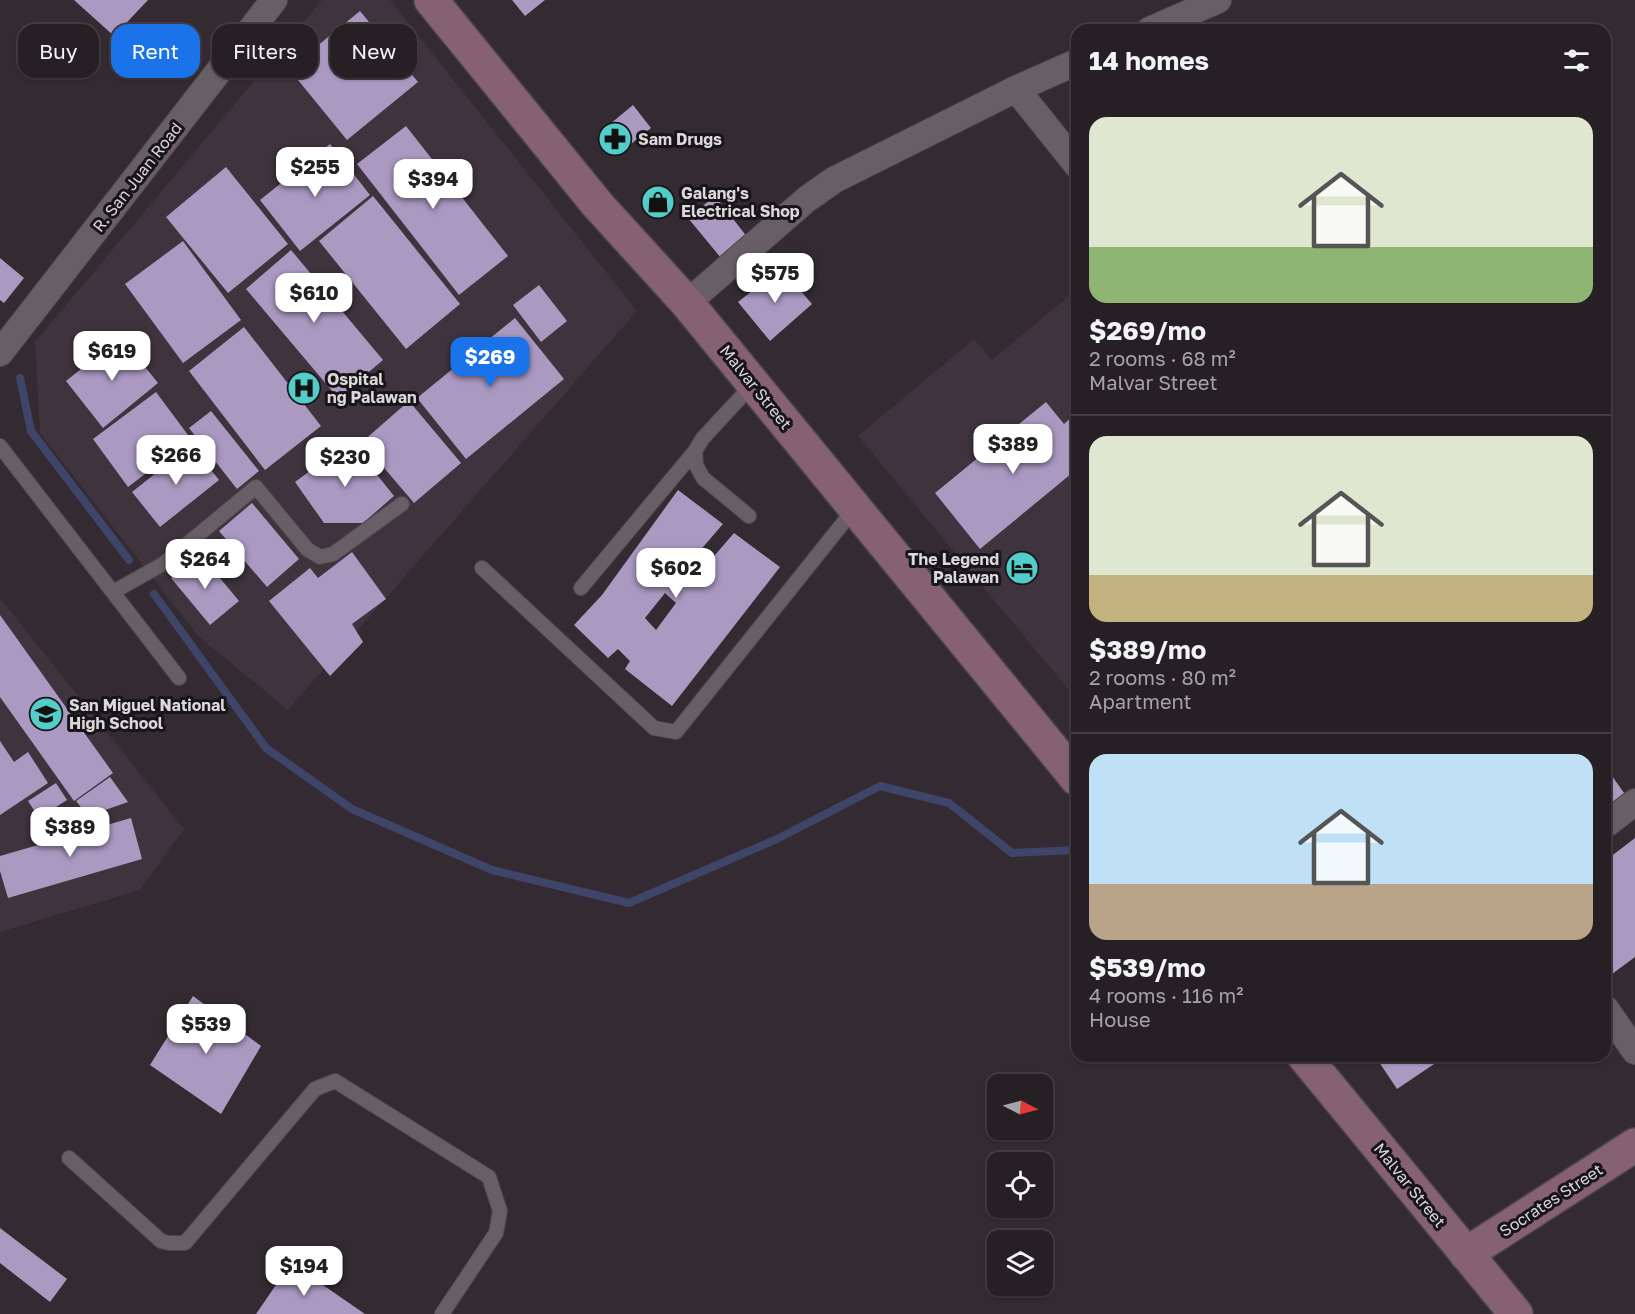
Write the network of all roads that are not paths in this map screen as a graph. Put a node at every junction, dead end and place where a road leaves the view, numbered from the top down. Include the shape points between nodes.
1 (274, 0) edge
2 (431, 0) edge
3 (1218, 0) edge
4 (1164, 24) edge
5 (1071, 65) edge
6 (1016, 89) junction
7 (1071, 158) edge
8 (687, 303) junction
9 (0, 353) edge
10 (753, 384) junction
11 (0, 446) edge
12 (695, 451) junction
13 (402, 504) dead end
14 (855, 508) junction
15 (749, 516) dead end
16 (482, 568) dead end
17 (580, 588) dead end
18 (113, 592) junction
19 (179, 678) dead end
20 (1071, 771) edge
21 (1635, 802) edge
22 (1611, 820) edge
23 (1611, 1012) edge
24 (1627, 1022) edge
25 (1635, 1051) edge
26 (1309, 1062) edge
27 (1635, 1145) edge
28 (69, 1158) dead end
29 (1466, 1254) junction
30 (442, 1314) edge
31 (1516, 1314) edge

1 - 9 street, R. San Juan Road
2 - 8 main road, Malvar Street via 597,204
3 - 4 street
5 - 6 street
6 - 7 street
6 - 8 street via 834,180
8 - 10 main road, Malvar Street
10 - 12 lane
10 - 14 main road, Malvar Street
11 - 18 lane
12 - 15 lane via 696,465 703,478
12 - 17 lane
13 - 18 lane via 333,554 320,557 307,549 256,487 163,564
14 - 16 lane via 676,732 654,728
14 - 20 main road, Malvar Street
18 - 19 lane
21 - 22 street
23 - 24 street
24 - 25 street
26 - 29 main road, Malvar Street
27 - 29 main road, Socrates Street
28 - 30 lane via 160,1241 185,1243 315,1089 335,1081 489,1177 500,1211 496,1233
29 - 31 main road, Malvar Street

